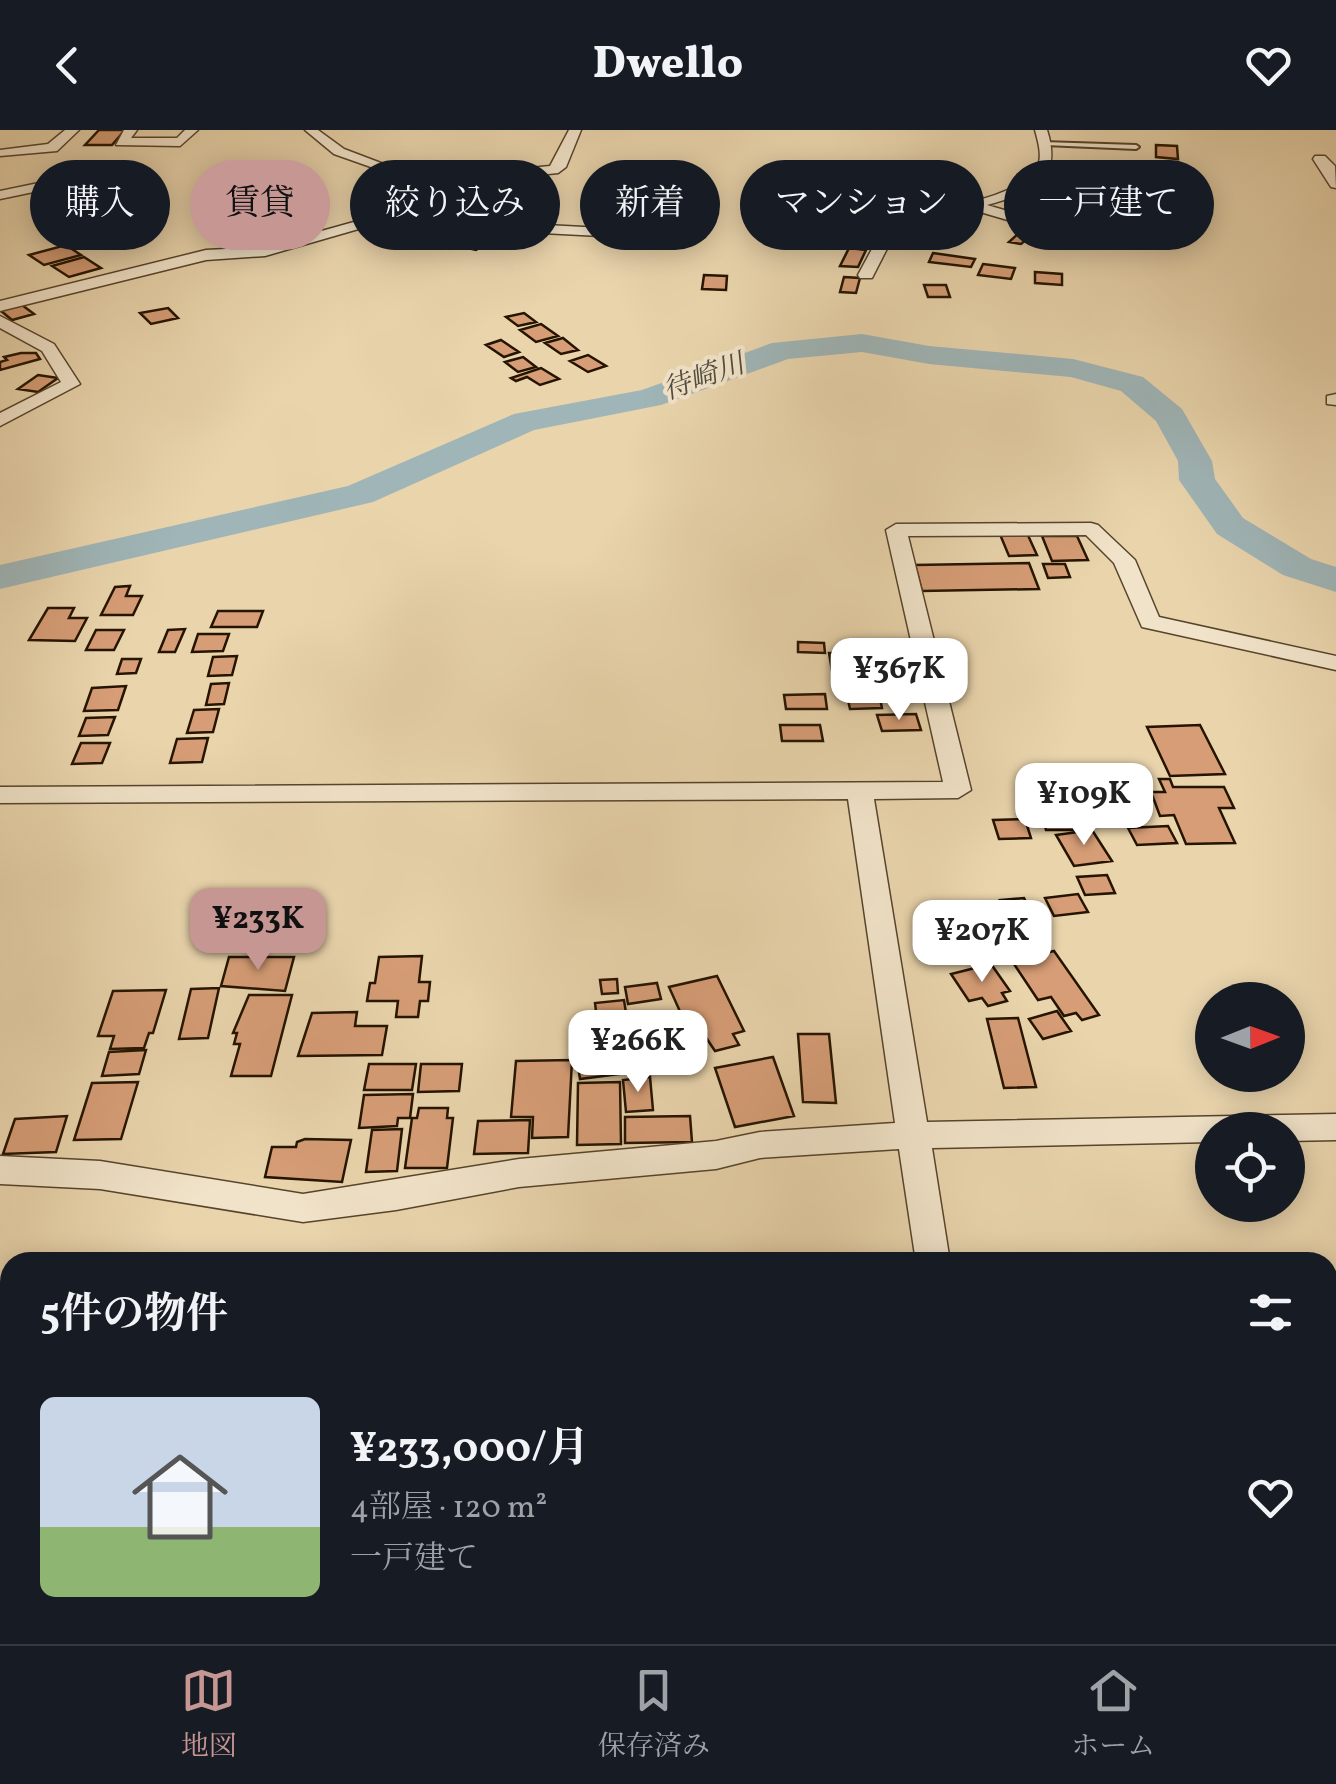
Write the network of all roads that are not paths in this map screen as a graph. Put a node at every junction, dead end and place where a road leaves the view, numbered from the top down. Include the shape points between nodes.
1 (73, 130) edge
2 (131, 130) edge
3 (192, 130) edge
4 (311, 130) edge
5 (575, 130) edge
6 (1043, 136) edge
7 (1136, 147) dead end
8 (2, 153) edge
9 (1320, 159) dead end
10 (358, 160) edge
11 (560, 166) edge
12 (1336, 184) edge
13 (30, 189) edge
14 (0, 196) edge
15 (984, 199) edge
16 (350, 227) edge
17 (879, 250) edge
18 (866, 275) dead end
19 (0, 306) edge
20 (0, 320) edge
21 (0, 420) edge
22 (1336, 662) edge
23 (860, 792) junction
24 (0, 795) edge
25 (1336, 1127) edge
26 (913, 1135) junction
27 (0, 1170) edge
28 (931, 1252) edge

1 - 8 street via 52,148
2 - 3 street via 120,142 180,142
4 - 10 street via 330,150
5 - 11 street
6 - 7 lane
6 - 15 street via 1044,168 1036,178
9 - 12 street
13 - 14 street
16 - 19 street
17 - 18 street
20 - 21 street via 48,348 71,384
22 - 23 street via 1150,622 1124,560 1091,529 896,530 958,790
23 - 24 street
23 - 26 street
25 - 26 street
26 - 27 street via 518,1173 303,1208 100,1175
26 - 28 street

